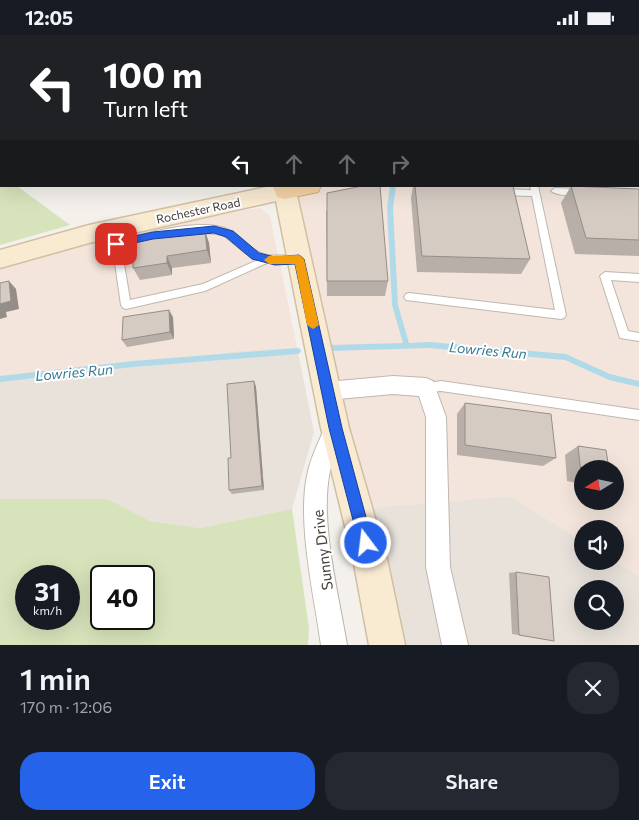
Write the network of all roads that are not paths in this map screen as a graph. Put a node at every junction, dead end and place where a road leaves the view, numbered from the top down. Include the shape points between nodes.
1 (301, 187) edge
2 (284, 189) edge
3 (535, 190) edge
4 (555, 191) dead end
5 (496, 192) edge
6 (592, 193) edge
7 (115, 236) junction
8 (0, 259) edge
9 (299, 259) junction
10 (266, 260) junction
11 (639, 278) edge
12 (408, 297) dead end
13 (639, 337) edge
14 (426, 387) junction
15 (327, 391) junction
16 (639, 415) edge
17 (335, 428) junction
18 (334, 645) edge
19 (387, 645) edge
20 (455, 645) edge

1 - 2 main road, Rochester Road
2 - 7 street, Rochester Road
2 - 9 street
3 - 5 lane
3 - 12 lane via 561,315
4 - 6 lane
7 - 8 street, Rochester Road
7 - 10 lane via 214,229 229,234 247,250
7 - 10 lane via 126,305 205,287
9 - 10 lane
9 - 15 street
11 - 13 lane via 605,276 624,335
14 - 15 street via 393,385
14 - 16 lane via 441,386
14 - 20 street via 436,417 438,567
15 - 17 street
17 - 18 street, Sunny Drive via 319,471 316,504
17 - 19 street via 370,559

